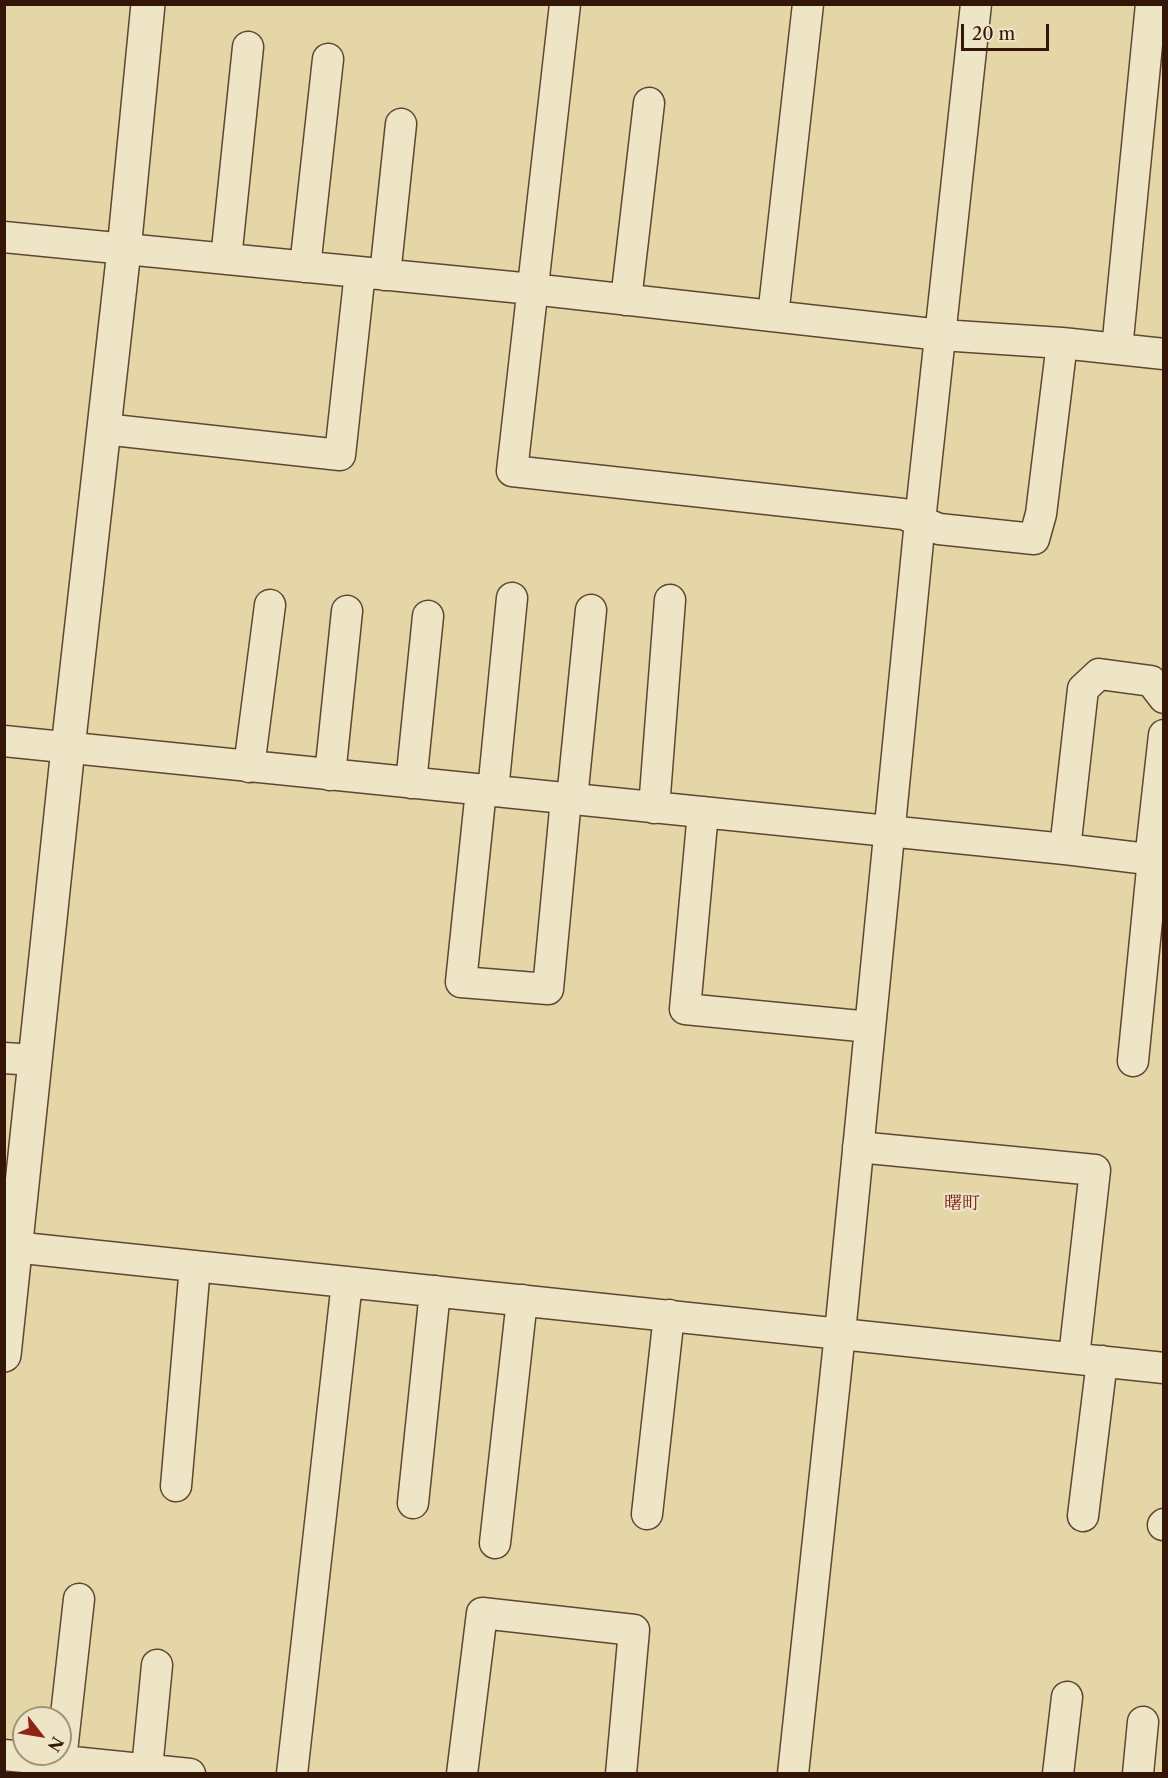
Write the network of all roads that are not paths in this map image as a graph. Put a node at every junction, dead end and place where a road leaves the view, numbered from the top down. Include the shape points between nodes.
1 (148, 4) edge
2 (565, 4) edge
3 (808, 4) edge
4 (976, 4) edge
5 (1151, 4) edge
6 (248, 47) dead end
7 (328, 59) dead end
8 (649, 103) dead end
9 (401, 124) dead end
10 (4, 237) edge
11 (124, 250) junction
12 (226, 259) junction
13 (305, 267) junction
14 (372, 273) junction
15 (532, 289) junction
16 (626, 300) junction
17 (773, 316) junction
18 (941, 335) junction
19 (1062, 343) junction
20 (1117, 349) junction
21 (1164, 354) edge
22 (104, 429) junction
23 (920, 521) junction
24 (512, 598) dead end
25 (670, 600) dead end
26 (270, 605) dead end
27 (591, 610) dead end
28 (347, 611) dead end
29 (428, 616) dead end
30 (1164, 698) edge
31 (1164, 735) edge
32 (4, 741) edge
33 (68, 748) junction
34 (249, 767) junction
35 (330, 775) junction
36 (411, 783) junction
37 (487, 791) junction
38 (569, 799) junction
39 (654, 808) junction
40 (703, 812) junction
41 (888, 832) junction
42 (1065, 849) junction
43 (1156, 860) edge
44 (870, 1027) junction
45 (20, 1059) edge
46 (1133, 1061) dead end
47 (858, 1147) junction
48 (10, 1247) edge
49 (195, 1266) junction
50 (347, 1282) junction
51 (435, 1291) junction
52 (522, 1300) junction
53 (669, 1315) junction
54 (840, 1333) junction
55 (4, 1355) edge
56 (1088, 1359) junction
57 (1164, 1368) edge
58 (176, 1486) dead end
59 (413, 1503) dead end
60 (647, 1514) dead end
61 (1083, 1516) dead end
62 (495, 1543) dead end
63 (79, 1599) dead end
64 (157, 1665) dead end
65 (1067, 1697) dead end
66 (67, 1706) edge
67 (1143, 1722) dead end
68 (72, 1761) edge
69 (147, 1769) junction
70 (190, 1773) edge
71 (292, 1773) edge
72 (462, 1773) edge
73 (621, 1773) edge
74 (794, 1773) edge
75 (1058, 1773) edge
76 (1138, 1773) edge

1 - 11 street
2 - 15 street
3 - 17 street
4 - 18 street
5 - 20 street
6 - 12 street
7 - 13 street
8 - 16 street
9 - 14 street
10 - 11 street
11 - 12 street
11 - 22 street
12 - 13 street
13 - 14 street
14 - 15 street
14 - 22 street via 340,455
15 - 16 street
15 - 23 street via 512,471 903,514
16 - 17 street
17 - 18 street
18 - 19 street
18 - 23 street
19 - 20 street
19 - 23 street via 1041,514 1034,539 939,529
20 - 21 street
22 - 33 street
23 - 41 street
24 - 37 street
25 - 39 street
26 - 34 street
27 - 38 street
28 - 35 street
29 - 36 street
30 - 42 street via 1151,681 1099,674 1083,689
31 - 43 street
32 - 33 street
33 - 34 street
33 - 45 street
34 - 35 street
35 - 36 street
36 - 37 street
37 - 38 street
37 - 38 street via 461,982 548,989
38 - 39 street
39 - 40 street
40 - 41 street
40 - 44 street via 685,1009
41 - 42 street
41 - 44 street
42 - 43 street
43 - 46 street
44 - 47 street
45 - 48 street
47 - 54 street
47 - 56 street via 1095,1170
48 - 49 street
48 - 55 street
49 - 50 street
49 - 58 street
50 - 51 street
50 - 71 street
51 - 52 street
51 - 59 street
52 - 53 street
52 - 62 street
53 - 54 street
53 - 60 street
54 - 56 street
54 - 74 street
56 - 57 street
56 - 61 street
63 - 66 street
64 - 69 street
65 - 75 street
67 - 76 street
68 - 69 street
69 - 70 street
72 - 73 street via 482,1613 634,1630

